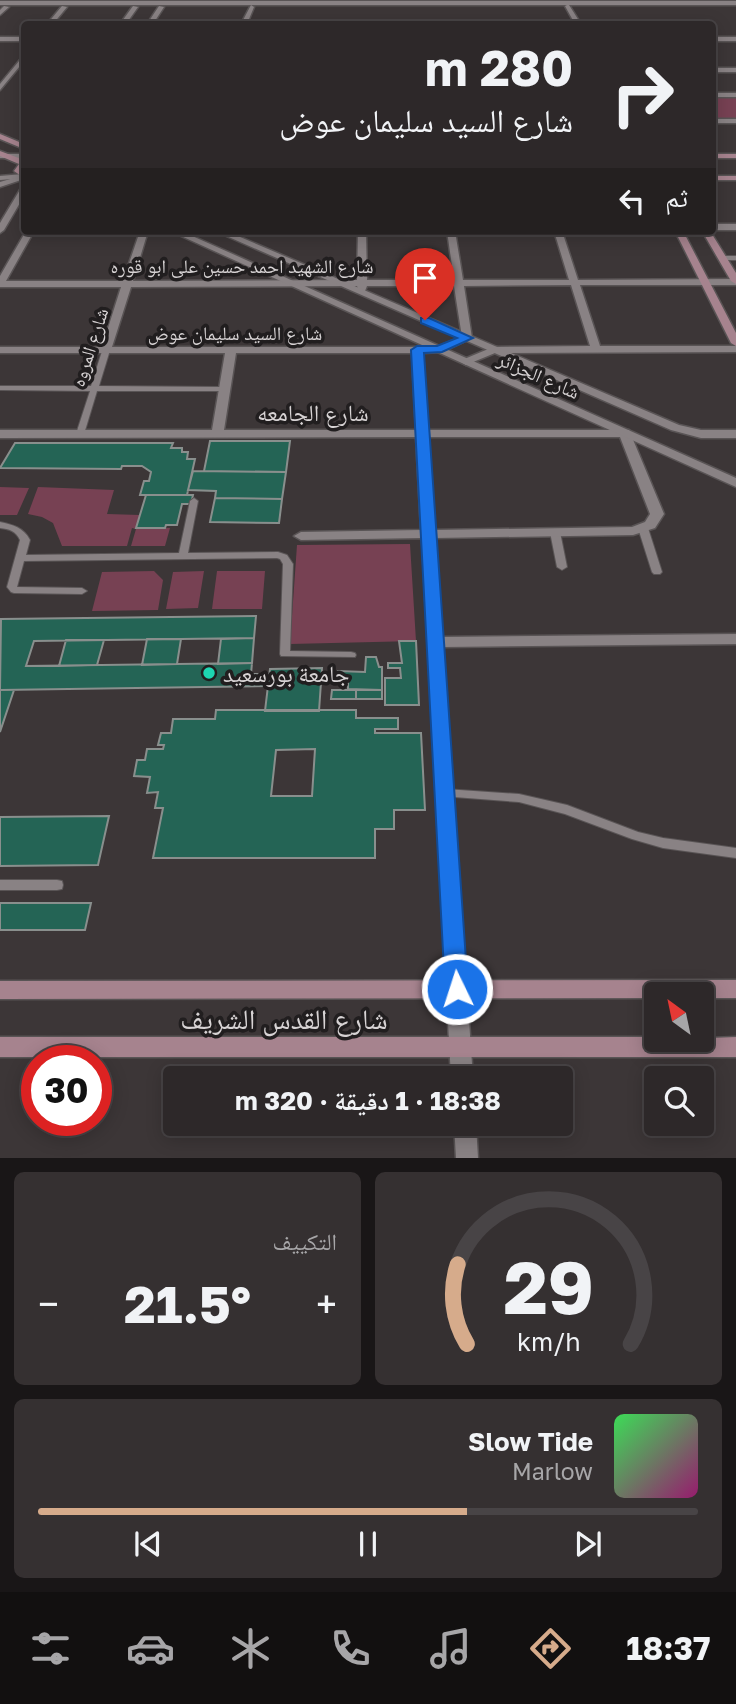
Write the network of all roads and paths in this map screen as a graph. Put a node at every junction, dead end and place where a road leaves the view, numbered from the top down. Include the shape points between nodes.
1 (173, 0) edge
2 (260, 0) edge
3 (721, 0) edge
4 (106, 1) edge
5 (389, 1) edge
6 (567, 3) edge
7 (163, 4) junction
8 (734, 4) edge
9 (48, 5) junction
10 (252, 5) junction
11 (332, 5) junction
12 (2, 6) edge
13 (64, 7) junction
14 (135, 7) junction
15 (0, 13) edge
16 (52, 21) edge
17 (125, 21) edge
18 (152, 21) edge
19 (245, 21) edge
20 (576, 21) edge
21 (716, 38) edge
22 (736, 38) edge
23 (0, 39) edge
24 (21, 39) edge
25 (21, 61) edge
26 (0, 70) edge
27 (14, 70) junction
28 (21, 70) edge
29 (716, 70) edge
30 (736, 70) edge
31 (0, 88) edge
32 (716, 95) edge
33 (736, 95) edge
34 (716, 121) edge
35 (736, 121) edge
36 (0, 136) edge
37 (21, 146) edge
38 (2, 155) edge
39 (716, 156) edge
40 (736, 156) edge
41 (21, 160) edge
42 (21, 176) edge
43 (21, 177) edge
44 (0, 178) edge
45 (716, 178) edge
46 (736, 178) edge
47 (0, 185) edge
48 (21, 195) edge
49 (716, 227) edge
50 (736, 227) edge
51 (13, 228) dead end
52 (0, 229) edge
53 (28, 235) edge
54 (143, 235) edge
55 (183, 235) edge
56 (228, 235) edge
57 (362, 235) edge
58 (452, 235) edge
59 (559, 235) edge
60 (681, 235) edge
61 (708, 235) edge
62 (722, 258) junction
63 (736, 258) edge
64 (459, 282) junction
65 (574, 282) junction
66 (707, 282) junction
67 (736, 282) edge
68 (127, 283) junction
69 (289, 283) junction
70 (338, 283) junction
71 (0, 284) edge
72 (362, 288) junction
73 (467, 338) junction
74 (736, 343) edge
75 (596, 349) junction
76 (736, 349) edge
77 (0, 350) edge
78 (106, 350) junction
79 (231, 350) junction
80 (417, 350) junction
81 (438, 350) junction
82 (493, 350) junction
83 (466, 362) junction
84 (0, 388) edge
85 (94, 388) junction
86 (224, 389) junction
87 (423, 433) junction
88 (625, 433) junction
89 (0, 434) edge
90 (80, 434) junction
91 (217, 434) junction
92 (736, 434) edge
93 (736, 483) edge
94 (194, 501) dead end
95 (0, 525) edge
96 (643, 528) junction
97 (555, 532) junction
98 (429, 534) junction
99 (301, 536) dead end
100 (183, 556) junction
101 (21, 558) junction
102 (562, 567) dead end
103 (657, 572) dead end
104 (82, 591) dead end
105 (736, 639) edge
106 (435, 642) junction
107 (351, 655) dead end
108 (445, 793) junction
109 (736, 853) edge
110 (0, 885) edge
111 (57, 885) dead end
112 (457, 989) junction
113 (736, 989) edge
114 (0, 990) edge
115 (460, 1046) junction
116 (0, 1047) edge
117 (736, 1047) edge
118 (461, 1066) edge
119 (466, 1136) edge
120 (467, 1158) edge

1 - 7 street
2 - 10 street
3 - 8 street
4 - 7 street
4 - 9 street
5 - 6 street
5 - 11 street
6 - 8 street
6 - 11 street
6 - 20 street
7 - 10 street
7 - 14 street
7 - 18 street
9 - 12 street
9 - 13 street
10 - 11 street
10 - 19 street
12 - 15 street
13 - 14 street
13 - 16 street
14 - 17 street
21 - 22 street
23 - 24 street
25 - 27 street
26 - 27 street
27 - 28 street
27 - 31 street
29 - 30 street
32 - 33 street
34 - 35 street
36 - 37 main road
38 - 41 main road
39 - 40 main road
42 - 44 street
43 - 47 street
45 - 46 main road
48 - 52 street
49 - 50 street
51 - 52 street
53 - 71 street
54 - 68 street, شارع المروه
55 - 69 street, شارع الجزائر
56 - 70 street, شارع الجزائر
57 - 72 street
58 - 64 street
59 - 65 street
60 - 66 main road
61 - 62 main road
62 - 63 lane
62 - 67 main road
64 - 65 street, شارع الشهيد احمد حسين على ابو قوره
64 - 72 street, شارع الشهيد احمد حسين على ابو قوره
64 - 73 street
65 - 66 street, شارع الشهيد احمد حسين على ابو قوره
65 - 75 street
66 - 67 street, شارع الشهيد احمد حسين على ابو قوره
66 - 74 main road
68 - 69 street, شارع الشهيد احمد حسين على ابو قوره
68 - 71 street, شارع الشهيد احمد حسين على ابو قوره
68 - 78 street, شارع المروه
69 - 70 street, شارع الشهيد احمد حسين على ابو قوره
69 - 81 street, شارع الجزائر
70 - 72 street, شارع الجزائر
72 - 73 street, شارع الجزائر
73 - 81 street, شارع السيد سليمان عوض
73 - 82 street, شارع الجزائر
75 - 76 street
75 - 82 street
77 - 78 street, شارع السيد سليمان عوض
78 - 79 street, شارع السيد سليمان عوض
78 - 85 lane, شارع المروه
79 - 80 street, شارع السيد سليمان عوض
79 - 86 street
80 - 81 street, شارع السيد سليمان عوض
80 - 87 street
81 - 83 street, شارع الجزائر
82 - 83 street
82 - 92 street, شارع الجزائر via 676,428
83 - 88 street, شارع الجزائر
84 - 85 lane
85 - 86 lane
85 - 90 lane, شارع المروه
86 - 91 street
87 - 88 street, شارع الجامعه
87 - 91 street, شارع الجامعه
87 - 98 street
88 - 93 street, شارع الجزائر
88 - 96 street via 657,514
89 - 90 street, شارع الجامعه
90 - 91 street, شارع الجامعه
94 - 100 lane
95 - 101 lane via 23,533 26,540
96 - 97 street
96 - 103 lane
97 - 98 street
97 - 102 lane
98 - 99 street
98 - 106 street
100 - 101 lane
100 - 107 lane via 284,557 288,564 283,652
101 - 104 lane via 14,590
105 - 106 street
106 - 108 street
108 - 109 lane via 519,798 663,843
108 - 112 street
110 - 111 lane
112 - 113 main road, شارع القدس الشريف
112 - 114 main road, شارع القدس الشريف
112 - 115 street
115 - 116 main road, شارع القدس الشريف
115 - 117 main road, شارع القدس الشريف
115 - 118 street
119 - 120 street

